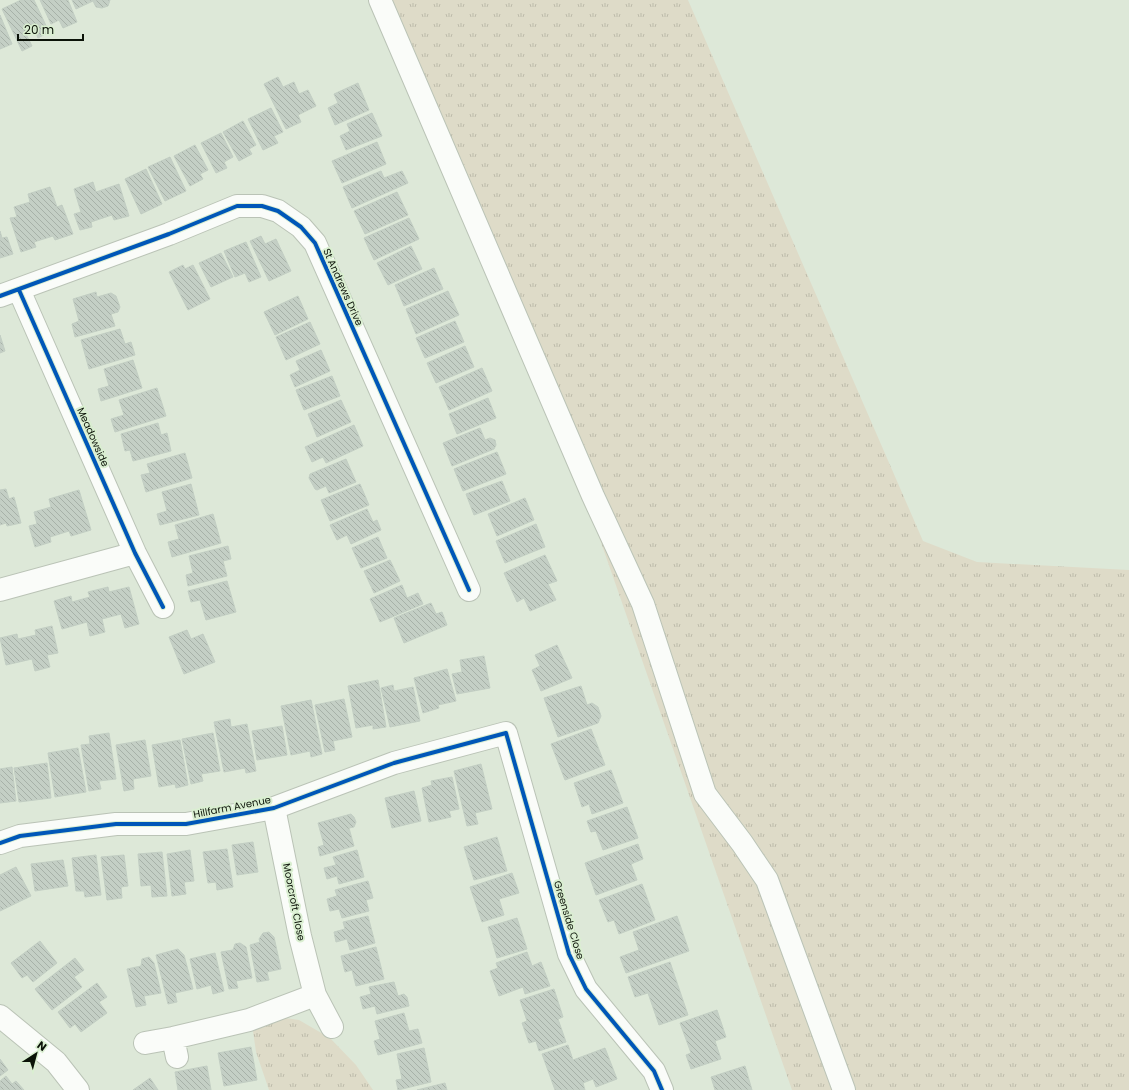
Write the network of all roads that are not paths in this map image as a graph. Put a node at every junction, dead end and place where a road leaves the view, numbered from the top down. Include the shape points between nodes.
1 (380, 0) edge
2 (10, 293) edge
3 (135, 553) junction
4 (0, 590) edge
5 (469, 590) dead end
6 (163, 608) dead end
7 (506, 733) joint
8 (274, 808) junction
9 (0, 843) edge
10 (315, 995) junction
11 (0, 1016) edge
12 (332, 1027) dead end
13 (145, 1043) dead end
14 (78, 1090) edge
15 (662, 1090) edge
16 (844, 1090) edge

1 - 16 street via 593,496 643,604 705,794 767,880
2 - 3 street, Meadowside
2 - 5 street, St Andrews Drive via 238,206 262,206 278,211 301,227 315,243
3 - 4 street
3 - 6 street, Meadowside
7 - 8 street, Hillfarm Avenue via 394,763
7 - 15 street, Greenside Close via 569,954 586,989 654,1071
8 - 9 street, Hillfarm Avenue via 186,824 116,824 20,836
8 - 10 street, Moorcroft Close via 300,936
10 - 12 street, Moorcroft Close
10 - 13 street via 175,1048
11 - 14 street via 56,1062

